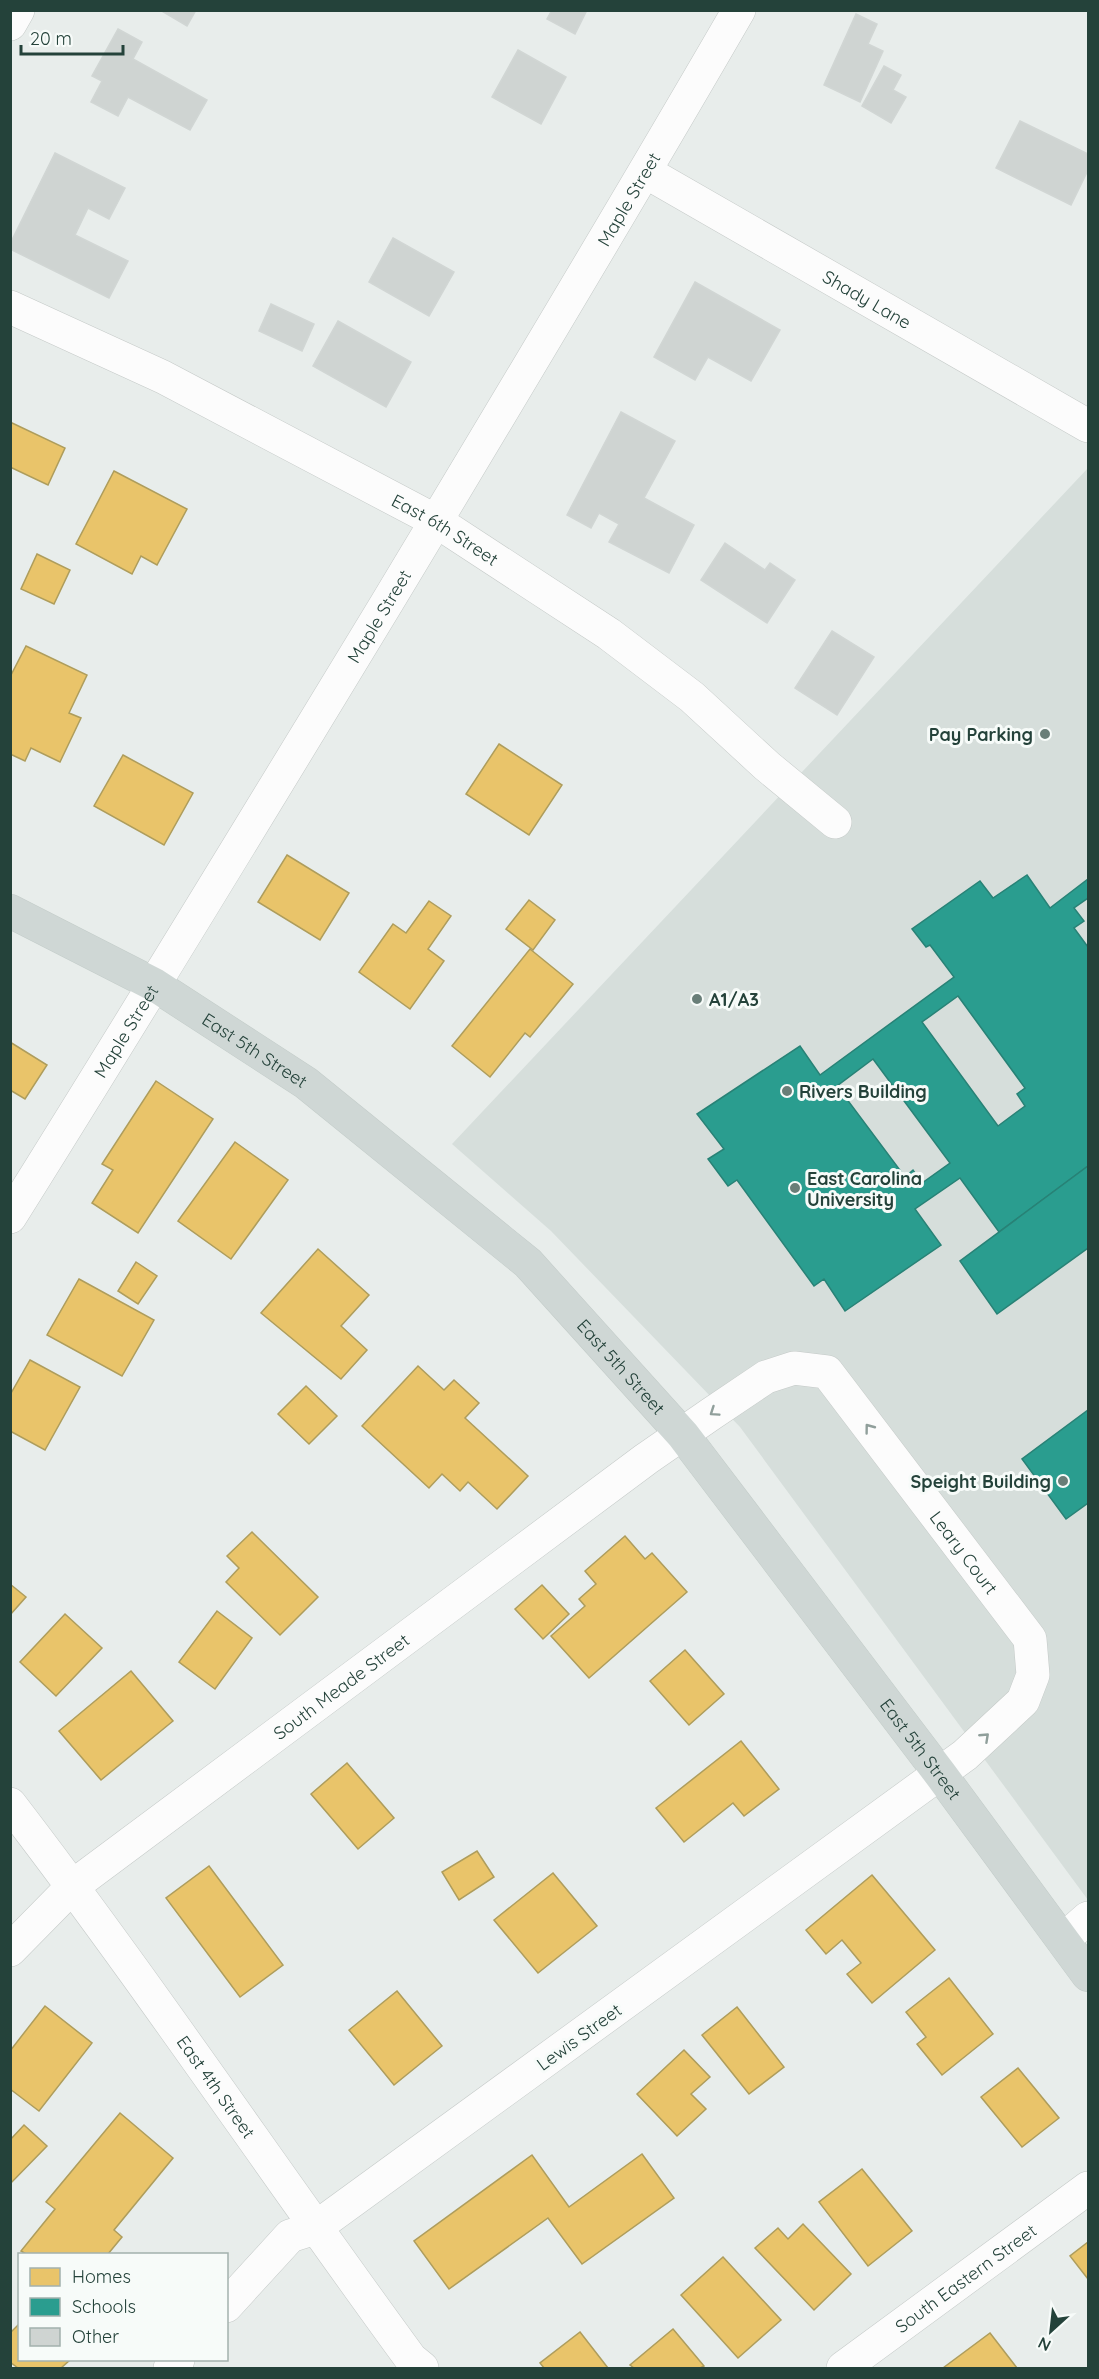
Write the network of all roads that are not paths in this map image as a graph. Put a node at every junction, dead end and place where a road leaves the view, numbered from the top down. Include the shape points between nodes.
1 (18, 10) edge
2 (739, 10) edge
3 (10, 24) edge
4 (646, 172) junction
5 (10, 307) edge
6 (1089, 426) edge
7 (436, 520) junction
8 (835, 822) dead end
9 (10, 911) edge
10 (155, 985) junction
11 (10, 1217) edge
12 (683, 1435) junction
13 (941, 1775) junction
14 (10, 1804) edge
15 (73, 1886) junction
16 (1089, 1918) edge
17 (1063, 1940) junction
18 (10, 1950) edge
19 (1089, 1975) edge
20 (1089, 2188) edge
21 (315, 2228) junction
22 (228, 2304) edge
23 (416, 2365) edge
24 (843, 2368) edge

1 - 3 street
2 - 4 street, Maple Street
4 - 6 street, Shady Lane
4 - 7 street, Maple Street
5 - 7 street, East 6th Street via 162,377
7 - 8 street, East 6th Street via 618,640 692,697
7 - 10 street, Maple Street
9 - 10 main road, East 5th Street
10 - 11 street, Maple Street
10 - 12 main road, East 5th Street via 306,1083 528,1263
12 - 13 main road, East 5th Street
13 -> 12 street, Leary Court via 1023,1701 1033,1675 1030,1639 827,1372 794,1368 766,1377
12 - 15 street, South Meade Street
13 - 17 main road, East 5th Street
13 - 21 street, Lewis Street
14 - 15 street, East 4th Street
15 - 18 street, South Meade Street
15 - 21 street, East 4th Street
16 - 17 street
17 - 19 main road, East 5th Street
20 - 24 street, South Eastern Street
21 - 22 street, Lewis Street via 290,2236
21 - 23 street, East 4th Street

